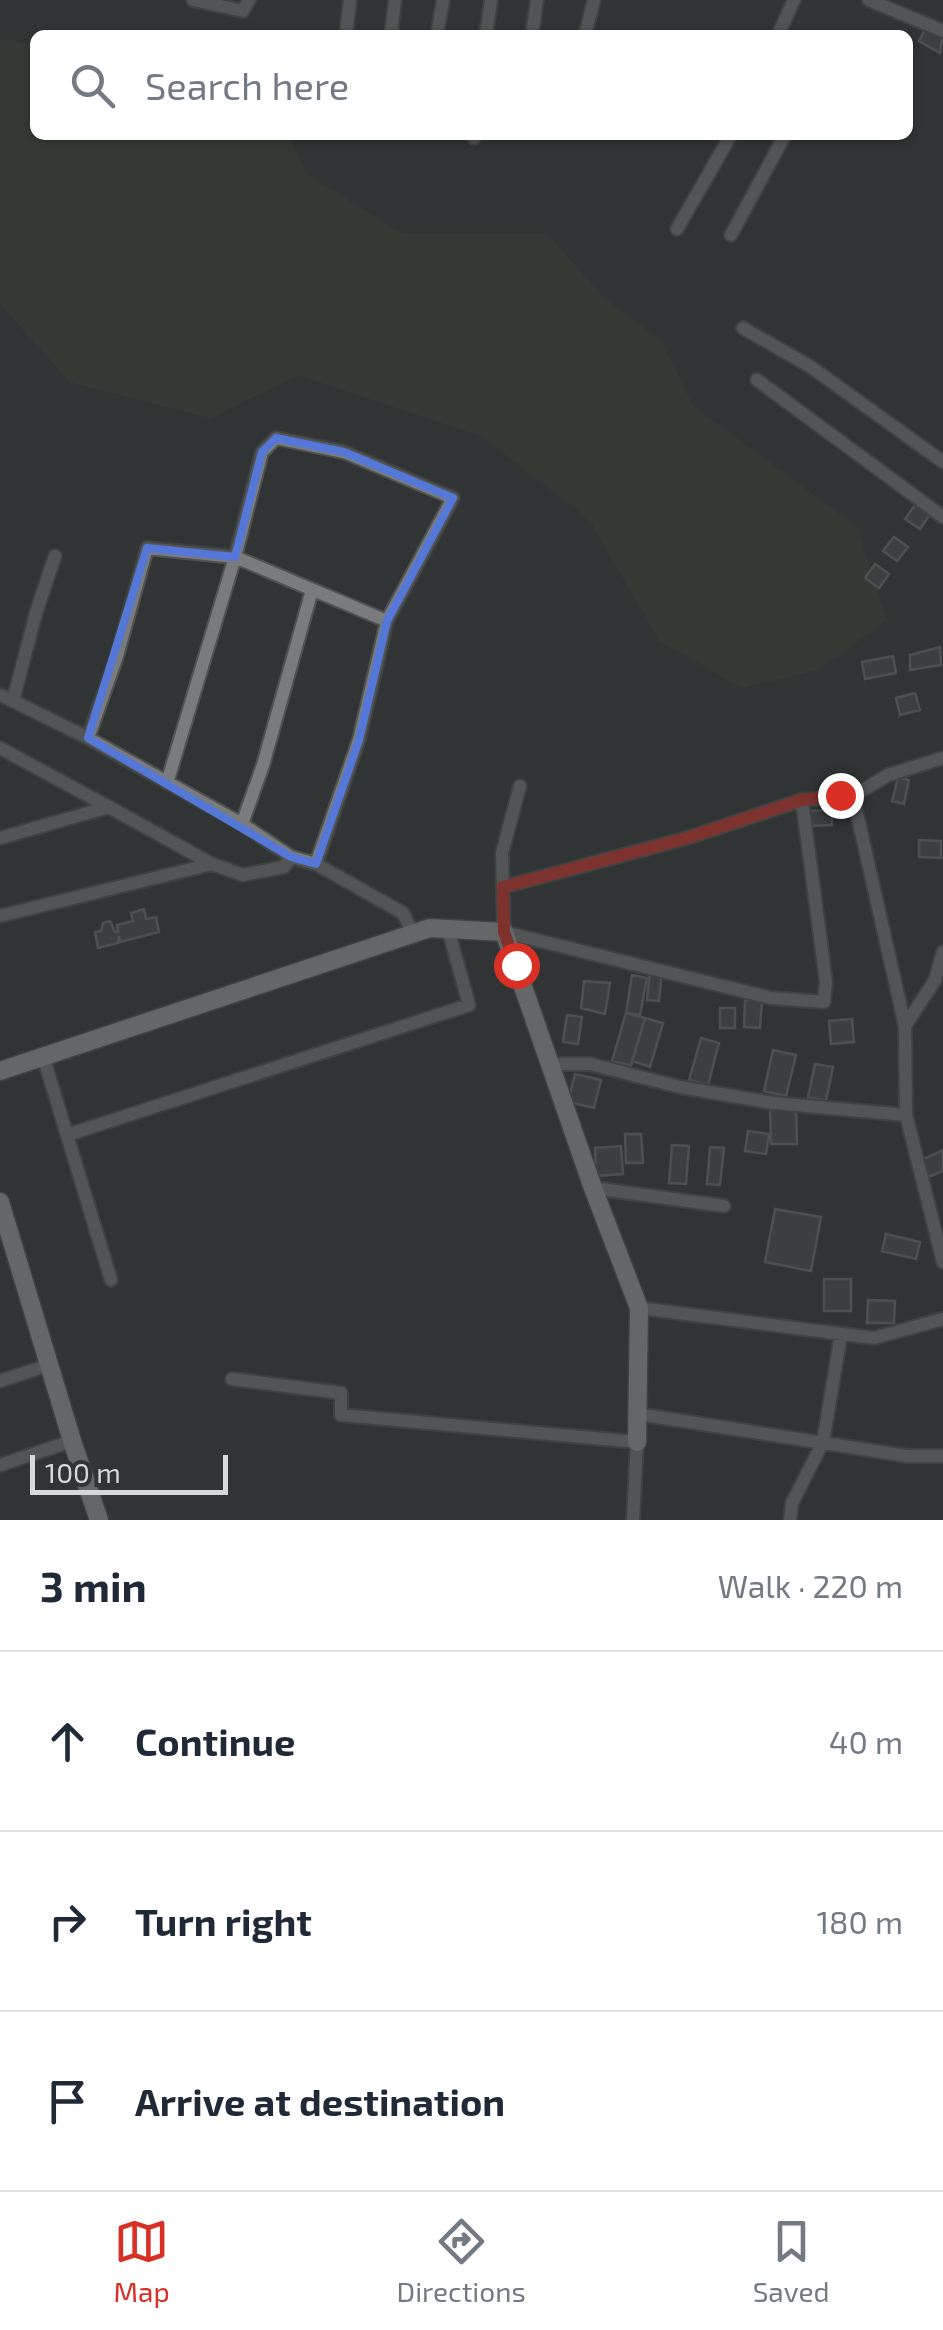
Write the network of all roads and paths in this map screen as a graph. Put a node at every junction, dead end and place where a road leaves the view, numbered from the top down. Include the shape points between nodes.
1 (193, 0) edge
2 (249, 0) edge
3 (350, 0) edge
4 (396, 0) edge
5 (443, 0) edge
6 (490, 0) edge
7 (537, 0) edge
8 (594, 0) edge
9 (794, 0) edge
10 (870, 0) edge
11 (347, 30) edge
12 (392, 30) edge
13 (439, 30) edge
14 (487, 30) edge
15 (533, 30) edge
16 (585, 30) edge
17 (780, 30) edge
18 (943, 31) edge
19 (727, 140) edge
20 (782, 140) edge
21 (677, 229) dead end
22 (732, 235) dead end
23 (743, 328) dead end
24 (757, 380) dead end
25 (943, 462) edge
26 (943, 517) edge
27 (56, 556) dead end
28 (235, 557) junction
29 (312, 590) junction
30 (388, 621) junction
31 (6, 698) edge
32 (88, 738) junction
33 (0, 748) edge
34 (943, 758) edge
35 (167, 783) junction
36 (520, 786) dead end
37 (853, 796) junction
38 (802, 800) junction
39 (109, 807) junction
40 (242, 824) junction
41 (0, 838) edge
42 (291, 857) junction
43 (212, 864) junction
44 (316, 864) junction
45 (503, 887) junction
46 (0, 916) edge
47 (448, 929) junction
48 (504, 932) junction
49 (413, 934) junction
50 (943, 952) edge
51 (905, 1026) junction
52 (43, 1056) junction
53 (550, 1064) junction
54 (0, 1070) edge
55 (906, 1115) junction
56 (67, 1135) junction
57 (593, 1188) junction
58 (0, 1202) edge
59 (724, 1206) dead end
60 (936, 1215) edge
61 (943, 1262) edge
62 (110, 1280) dead end
63 (639, 1308) junction
64 (943, 1319) edge
65 (841, 1335) junction
66 (49, 1365) junction
67 (232, 1379) dead end
68 (0, 1382) edge
69 (638, 1414) junction
70 (72, 1441) junction
71 (637, 1442) junction
72 (823, 1442) junction
73 (943, 1456) edge
74 (0, 1465) edge
75 (99, 1520) edge
76 (633, 1520) edge
77 (790, 1520) edge

1 - 2 street via 243,10
3 - 11 street
4 - 12 street
5 - 13 street
6 - 14 street
7 - 15 street
8 - 16 street
9 - 17 street
10 - 18 street
19 - 21 street
20 - 22 street
23 - 25 street via 811,367
24 - 26 street
27 - 31 street
28 - 29 street
28 - 30 street via 262,452 276,438 344,452 453,498
28 - 32 street via 147,548
28 - 35 street
29 - 30 street
29 - 40 street
30 - 44 street via 360,740
31 - 32 street
32 - 35 street
33 - 39 street
34 - 37 street via 888,775
35 - 40 street
36 - 45 street via 502,852
37 - 38 street
37 - 51 street
38 - 45 street
38 - 48 street via 824,1002 771,998
39 - 41 street
39 - 43 street
40 - 42 street
42 - 43 street via 284,866 243,875
42 - 44 street
43 - 46 street
44 - 49 street via 403,913
45 - 48 street
47 - 48 street
47 - 49 street
47 - 56 street via 469,1004
48 - 53 street
49 - 52 street
50 - 51 street via 936,980
51 - 55 street
52 - 54 street
52 - 56 street
53 - 55 street via 590,1064 680,1088 773,1102
53 - 57 street
55 - 60 street
56 - 62 street
57 - 59 street
57 - 63 street
58 - 66 street
60 - 61 street
63 - 65 street
63 - 69 street
64 - 65 street via 874,1338
65 - 72 street
66 - 68 street
66 - 70 street
67 - 71 street via 341,1393 341,1415
69 - 71 street
69 - 72 street
70 - 74 street
70 - 75 street
71 - 76 street
72 - 73 street
72 - 77 street

